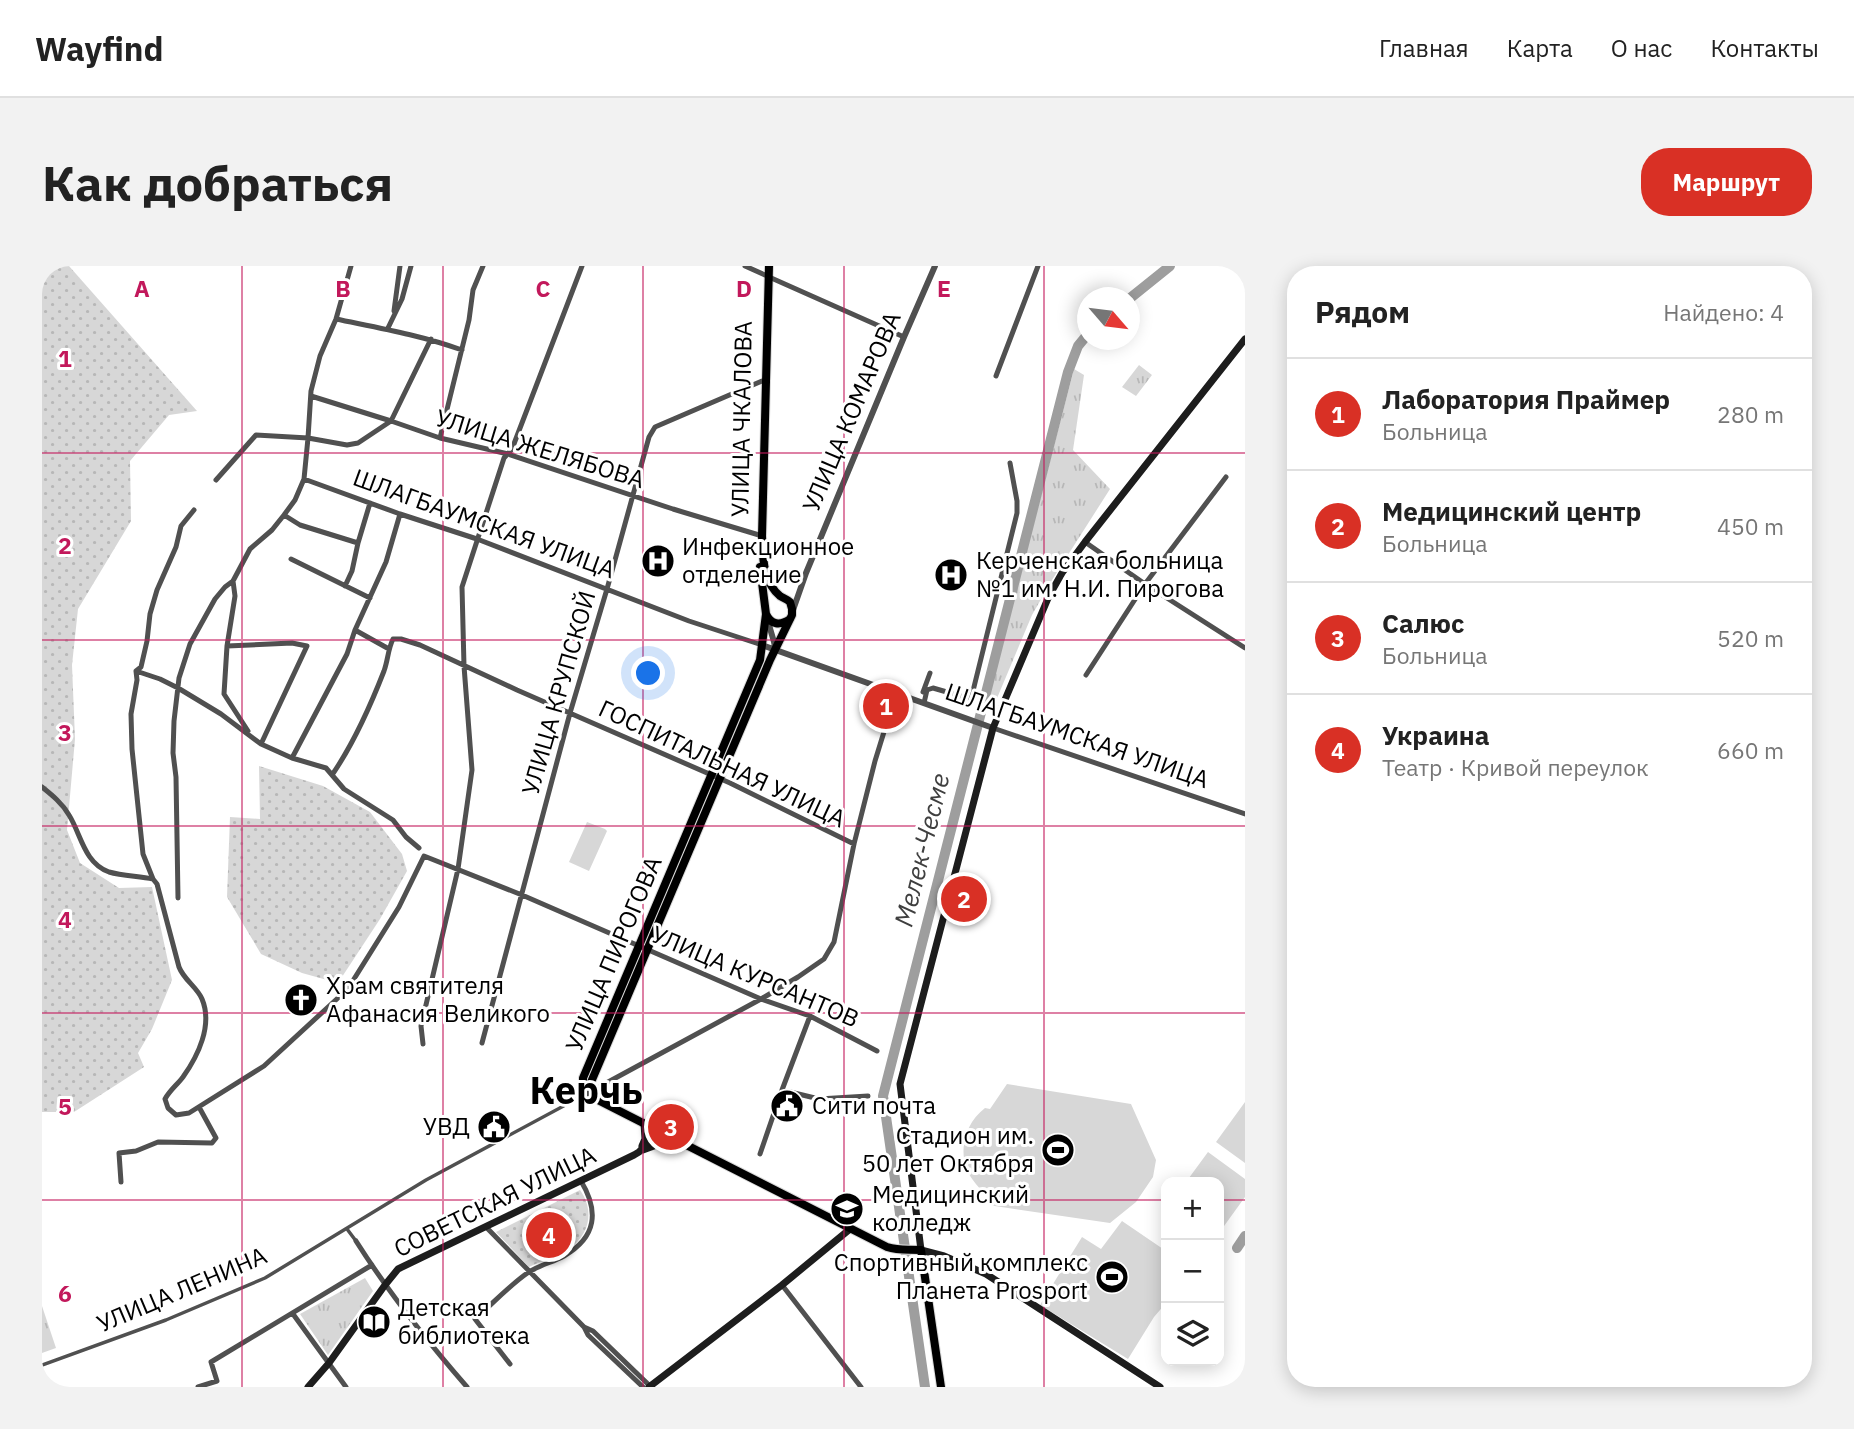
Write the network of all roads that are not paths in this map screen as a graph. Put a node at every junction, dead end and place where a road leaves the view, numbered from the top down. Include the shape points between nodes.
1 (351, 266) edge
2 (400, 266) edge
3 (411, 266) edge
4 (483, 266) edge
5 (582, 266) edge
6 (745, 266) edge
7 (935, 266) edge
8 (1038, 266) edge
9 (767, 271) edge
10 (393, 317) junction
11 (336, 319) junction
12 (388, 328) junction
13 (904, 337) junction
14 (431, 339) junction
15 (1245, 339) edge
16 (462, 350) junction
17 (996, 376) dead end
18 (764, 380) junction
19 (311, 396) junction
20 (391, 421) junction
21 (309, 438) junction
22 (440, 438) junction
23 (508, 454) junction
24 (1010, 463) dead end
25 (1226, 477) dead end
26 (304, 479) junction
27 (216, 480) dead end
28 (632, 495) junction
29 (370, 503) junction
30 (194, 510) dead end
31 (400, 514) junction
32 (284, 515) junction
33 (761, 535) junction
34 (477, 539) junction
35 (358, 542) junction
36 (1085, 542) junction
37 (291, 559) dead end
38 (762, 569) junction
39 (806, 573) junction
40 (233, 581) junction
41 (1145, 584) junction
42 (345, 586) junction
43 (607, 589) junction
44 (783, 597) junction
45 (370, 598) junction
46 (766, 612) junction
47 (791, 617) junction
48 (355, 631) junction
49 (762, 645) junction
50 (228, 646) junction
51 (1245, 648) edge
52 (389, 649) junction
53 (775, 649) junction
54 (464, 666) junction
55 (136, 671) junction
56 (930, 673) dead end
57 (1086, 675) dead end
58 (178, 688) junction
59 (925, 690) junction
60 (896, 693) junction
61 (922, 702) junction
62 (570, 713) junction
63 (990, 727) junction
64 (251, 735) junction
65 (261, 744) junction
66 (292, 758) junction
67 (332, 775) junction
68 (712, 775) junction
69 (720, 779) junction
70 (42, 787) edge
71 (1245, 814) edge
72 (854, 844) junction
73 (419, 848) dead end
74 (458, 869) junction
75 (153, 879) junction
76 (522, 895) junction
77 (178, 898) dead end
78 (642, 948) junction
79 (761, 999) junction
80 (810, 1016) junction
81 (482, 1043) dead end
82 (423, 1044) dead end
83 (877, 1051) dead end
84 (782, 1090) junction
85 (586, 1094) junction
86 (868, 1096) dead end
87 (200, 1107) junction
88 (644, 1123) junction
89 (659, 1131) junction
90 (673, 1139) junction
91 (639, 1152) junction
92 (761, 1154) dead end
93 (581, 1181) junction
94 (121, 1182) dead end
95 (486, 1227) junction
96 (347, 1229) junction
97 (850, 1229) junction
98 (356, 1241) joint
99 (916, 1250) junction
100 (372, 1265) junction
101 (530, 1271) junction
102 (385, 1284) junction
103 (782, 1285) junction
104 (293, 1314) junction
105 (584, 1327) junction
106 (329, 1363) junction
107 (510, 1364) dead end
108 (42, 1365) edge
109 (198, 1387) edge
110 (308, 1387) edge
111 (346, 1387) edge
112 (467, 1387) edge
113 (643, 1387) edge
114 (650, 1387) edge
115 (862, 1387) edge
116 (941, 1387) edge
117 (1160, 1387) edge

1 - 11 street
2 - 10 street
3 - 10 street
4 - 16 street via 473,289
5 - 23 street
6 - 9 street
7 - 13 street, УЛИЦА КОМАРОВА
8 - 17 street
9 - 13 street
9 - 18 main road, УЛИЦА ЧКАЛОВА
10 - 12 street
11 - 12 street
11 - 19 street via 320,356
12 - 14 street
13 - 39 street, УЛИЦА КОМАРОВА
14 - 16 street
14 - 20 street
15 - 36 main road
16 - 22 street
18 - 28 street, УЛИЦА КРУПСКОЙ via 655,427
18 - 33 main road, УЛИЦА ЧКАЛОВА
19 - 20 street, УЛИЦА ЖЕЛЯБОВА
19 - 21 street
20 - 21 street via 358,443
20 - 22 street, УЛИЦА ЖЕЛЯБОВА
21 - 26 street
21 - 27 street via 256,435
22 - 23 street, УЛИЦА ЖЕЛЯБОВА
23 - 28 street, УЛИЦА ЖЕЛЯБОВА
23 - 34 street
24 - 59 street via 1017,513 971,699
25 - 41 street
26 - 29 street, ШЛАГБАУМСКАЯ УЛИЦА
26 - 32 street
28 - 33 street, УЛИЦА ЖЕЛЯБОВА
28 - 43 street, УЛИЦА КРУПСКОЙ
29 - 31 street, ШЛАГБАУМСКАЯ УЛИЦА
29 - 35 street
30 - 55 street via 181,526 157,590 141,667
31 - 34 street, ШЛАГБАУМСКАЯ УЛИЦА
31 - 45 street
32 - 35 street via 300,525
32 - 40 street via 250,549
33 - 38 main road, УЛИЦА ЧКАЛОВА
34 - 43 street, ШЛАГБАУМСКАЯ УЛИЦА
34 - 54 street via 462,587
35 - 42 street
36 - 41 street
36 - 63 main road via 1049,597
37 - 42 street
38 - 44 main road, УЛИЦА ЧКАЛОВА
38 - 46 main road, УЛИЦА ЧКАЛОВА
39 - 44 street, УЛИЦА КОМАРОВА via 795,592
39 - 47 street, УЛИЦА КОМАРОВА
40 - 50 street
40 - 58 street via 215,599 190,643
41 - 51 street
41 - 57 street
42 - 45 street
43 - 49 street, ШЛАГБАУМСКАЯ УЛИЦА
43 - 62 street, УЛИЦА КРУПСКОЙ
44 - 46 main road via 769,601
44 - 47 main road, УЛИЦА ЧКАЛОВА via 792,606
45 - 48 street
46 - 47 main road via 775,623 783,624
46 - 49 main road, УЛИЦА ПИРОГОВА
46 - 53 street
47 - 53 main road, УЛИЦА КОМАРОВА
48 - 52 street
48 - 66 street
49 - 53 street, ШЛАГБАУМСКАЯ УЛИЦА
49 - 68 main road, УЛИЦА ПИРОГОВА via 760,660
50 - 64 street via 225,694
50 - 65 street via 307,646
52 - 54 street, ГОСПИТАЛЬНАЯ УЛИЦА via 393,639 401,639
52 - 67 street via 374,695
53 - 60 street, ШЛАГБАУМСКАЯ УЛИЦА
53 - 69 main road, УЛИЦА ПИРОГОВА
54 - 62 street, ГОСПИТАЛЬНАЯ УЛИЦА
54 - 74 street via 471,770
55 - 58 street
55 - 75 street via 132,749 143,854
56 - 59 street
58 - 64 street
58 - 77 street via 173,753
59 - 61 street
60 - 61 street, ШЛАГБАУМСКАЯ УЛИЦА
60 - 72 street
61 - 63 street, ШЛАГБАУМСКАЯ УЛИЦА
62 - 68 street, ГОСПИТАЛЬНАЯ УЛИЦА
62 - 76 street, УЛИЦА КРУПСКОЙ
63 - 71 street, ШЛАГБАУМСКАЯ УЛИЦА
63 - 99 main road via 900,1084
64 - 65 street
65 - 66 street
66 - 67 street via 326,768
67 - 73 street via 353,796 393,820
68 - 69 street, ГОСПИТАЛЬНАЯ УЛИЦА
68 - 78 main road, УЛИЦА ПИРОГОВА
69 - 72 street, ГОСПИТАЛЬНАЯ УЛИЦА
69 - 78 main road, УЛИЦА ПИРОГОВА
70 - 75 street via 65,808 93,861 108,872
72 - 79 street via 834,942 824,959
74 - 76 street, УЛИЦА КУРСАНТОВ
74 - 82 street via 421,1026
74 - 87 street, УЛИЦА КУРСАНТОВ via 424,856 399,907 339,997 264,1066
75 - 87 street via 179,967 200,995 206,1013 197,1053 165,1099 176,1115
76 - 78 street, УЛИЦА КУРСАНТОВ
76 - 81 street, УЛИЦА КРУПСКОЙ
78 - 79 street, УЛИЦА КУРСАНТОВ
78 - 85 main road, УЛИЦА ПИРОГОВА via 583,1078
79 - 80 street, УЛИЦА КУРСАНТОВ
79 - 85 street
80 - 83 street, УЛИЦА КУРСАНТОВ
80 - 84 street
84 - 86 street via 819,1099
84 - 92 street
85 - 88 main road
85 - 96 street, УЛИЦА ЛЕНИНА via 426,1180
87 - 94 street via 216,1138 212,1143 158,1142 119,1153
88 - 89 main road
88 - 91 main road via 645,1139
89 - 90 main road
89 - 91 main road, СОВЕТСКАЯ УЛИЦА
90 - 91 main road
90 - 97 main road
91 - 93 main road, СОВЕТСКАЯ УЛИЦА
93 - 95 main road, СОВЕТСКАЯ УЛИЦА
93 - 101 street via 593,1207 587,1234 565,1256
95 - 101 street
95 - 102 main road, СОВЕТСКАЯ УЛИЦА via 398,1269
96 - 98 street
96 - 108 street, УЛИЦА ЛЕНИНА via 265,1278
97 - 99 main road via 898,1251
97 - 103 main road
98 - 100 street
99 - 116 main road
99 - 117 main road via 977,1270
100 - 102 street
100 - 104 street
101 - 105 street
101 - 107 street via 475,1319
102 - 106 main road, СОВЕТСКАЯ УЛИЦА
102 - 112 street
103 - 114 main road
103 - 115 street
104 - 106 street
104 - 109 street via 211,1362 217,1381
105 - 113 street
105 - 114 street
106 - 110 main road, СОВЕТСКАЯ УЛИЦА
106 - 111 street

